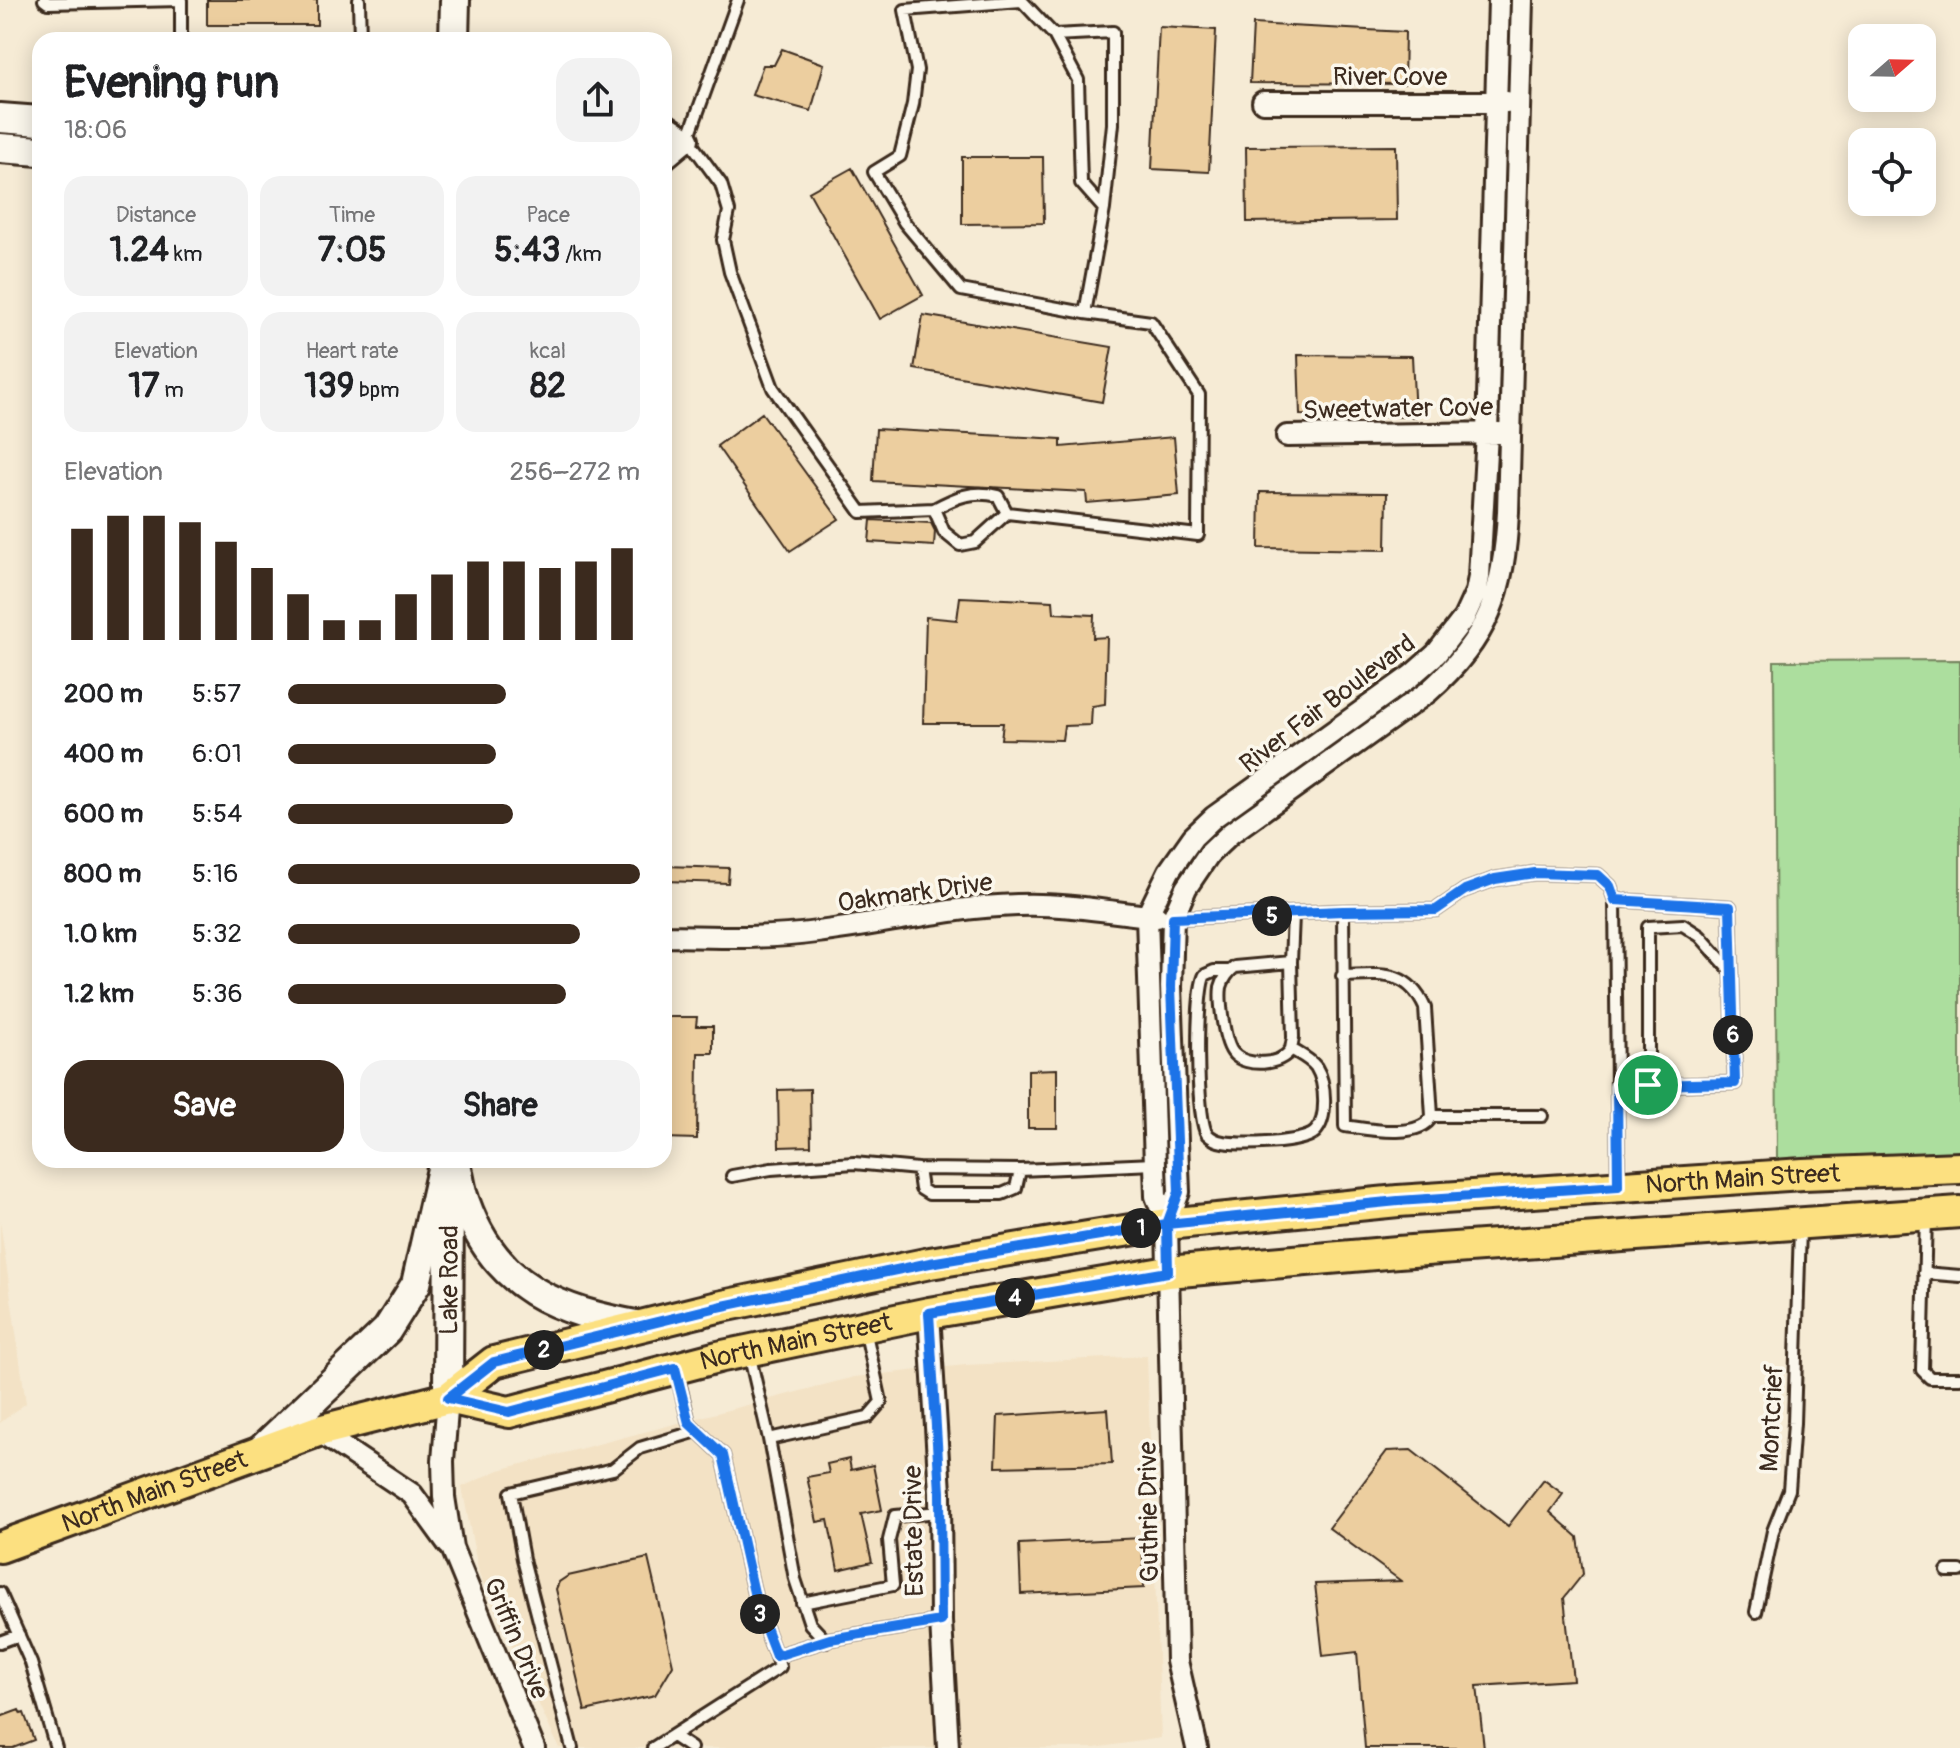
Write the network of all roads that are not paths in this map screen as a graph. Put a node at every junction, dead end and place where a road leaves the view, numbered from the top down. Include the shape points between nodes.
1 (44, 0) edge
2 (359, 0) edge
3 (455, 0) edge
4 (738, 0) edge
5 (1021, 0) edge
6 (1499, 0) edge
7 (1522, 0) edge
8 (181, 32) edge
9 (360, 32) edge
10 (454, 32) edge
11 (1054, 35) junction
12 (1496, 101) junction
13 (1263, 102) dead end
14 (1518, 104) junction
15 (0, 118) edge
16 (32, 120) edge
17 (672, 128) edge
18 (688, 139) junction
19 (0, 148) edge
20 (32, 150) edge
21 (672, 152) edge
22 (1104, 209) junction
23 (1085, 313) junction
24 (1511, 432) junction
25 (1487, 433) junction
26 (1287, 436) dead end
27 (934, 509) junction
28 (1007, 513) junction
29 (1464, 618) junction
30 (1480, 632) junction
31 (1615, 900) junction
32 (1343, 911) junction
33 (1293, 915) junction
34 (1147, 916) junction
35 (1173, 918) junction
36 (672, 936) edge
37 (1291, 962) junction
38 (1230, 971) junction
39 (1732, 972) junction
40 (1342, 976) junction
41 (1291, 1049) junction
42 (1648, 1085) junction
43 (1617, 1086) junction
44 (1432, 1116) junction
45 (1542, 1116) dead end
46 (1154, 1164) junction
47 (448, 1168) edge
48 (450, 1168) edge
49 (453, 1168) edge
50 (1960, 1168) edge
51 (918, 1169) junction
52 (1020, 1170) junction
53 (732, 1176) dead end
54 (1618, 1186) junction
55 (1960, 1212) edge
56 (1926, 1214) junction
57 (1800, 1222) junction
58 (1167, 1224) junction
59 (1168, 1272) junction
60 (1924, 1273) junction
61 (1960, 1276) edge
62 (929, 1313) junction
63 (642, 1326) junction
64 (864, 1327) junction
65 (748, 1351) junction
66 (675, 1368) junction
67 (1960, 1378) edge
68 (448, 1398) junction
69 (318, 1431) junction
70 (697, 1431) junction
71 (769, 1439) junction
72 (261, 1450) junction
73 (940, 1512) junction
74 (0, 1547) edge
75 (452, 1548) junction
76 (1947, 1571) dead end
77 (1960, 1571) edge
78 (0, 1593) edge
79 (802, 1603) junction
80 (1756, 1612) dead end
81 (941, 1621) junction
82 (19, 1635) junction
83 (826, 1641) junction
84 (0, 1642) edge
85 (776, 1656) junction
86 (673, 1736) junction
87 (56, 1748) edge
88 (534, 1748) edge
89 (572, 1748) edge
90 (653, 1748) edge
91 (691, 1748) edge
92 (948, 1748) edge
93 (1197, 1748) edge

1 - 8 lane via 181,0
2 - 9 lane
3 - 10 main road
4 - 18 lane
5 - 11 lane
5 - 23 lane via 905,10 917,70 913,104 900,156 874,172 904,222 961,290
6 - 12 street, River Fair Boulevard
7 - 14 street, River Fair Boulevard
11 - 22 lane via 1078,80 1081,183
11 - 22 lane via 1113,32 1113,124
12 - 13 street, River Cove
12 - 14 street, River Cove
12 - 25 street, River Fair Boulevard
14 - 24 street, River Fair Boulevard
15 - 16 main road
17 - 18 street
18 - 21 street
18 - 27 lane via 721,184 729,211 723,240 730,272 773,388 861,512
19 - 20 main road
22 - 23 lane
23 - 28 lane via 1151,322 1199,395 1198,535
24 - 25 street, Sweetwater Cove
24 - 30 street, River Fair Boulevard via 1506,543 1493,609
25 - 26 street, Sweetwater Cove
25 - 29 street, River Fair Boulevard via 1479,577
27 - 28 lane via 961,494 984,493 998,496
27 - 28 lane via 944,532 960,545 975,542
29 - 30 street
29 - 34 street, River Fair Boulevard via 1411,676 1214,817 1169,871
30 - 35 street, River Fair Boulevard via 1453,670 1428,692 1231,833 1209,854
31 - 32 lane via 1598,875 1535,873 1465,890 1436,910
31 - 39 lane via 1730,907
31 - 43 lane
32 - 33 lane
32 - 40 lane
33 - 35 lane
33 - 37 lane
34 - 35 street, Oakmark Drive
34 - 36 street, Oakmark Drive via 1019,904 813,933
34 - 46 street, River Fair Boulevard
35 - 58 street, River Fair Boulevard via 1179,1192
37 - 38 lane via 1249,964
37 - 41 lane
38 - 41 lane via 1221,997 1234,1055 1252,1063 1271,1061
38 - 41 lane via 1205,975 1198,997 1201,1122 1207,1134 1223,1142 1290,1141 1314,1133 1323,1116 1320,1076
39 - 42 lane via 1735,1083
39 - 42 lane via 1683,925 1648,927
40 - 44 lane via 1390,975 1417,990 1425,1008
40 - 44 lane via 1345,1126 1419,1129
42 - 43 lane
43 - 54 lane
44 - 45 lane
46 - 52 lane
46 - 58 street, River Fair Boulevard via 1156,1196
47 - 72 main road via 416,1284 387,1330
48 - 68 main road, Lake Road
49 - 63 main road via 476,1225 508,1272 567,1309
50 - 54 main road, North Main Street
51 - 52 lane
51 - 52 lane via 921,1189 929,1194 1002,1194 1016,1188
51 - 53 lane via 854,1163
54 - 58 main road, North Main Street
55 - 56 main road, North Main Street
56 - 57 main road, North Main Street
56 - 60 lane
57 - 59 main road, North Main Street
57 - 80 lane, Montcrief via 1789,1490 1773,1531
58 - 59 street, River Fair Boulevard
58 - 63 main road, North Main Street via 930,1263
59 - 62 main road, North Main Street
59 - 93 street, Guthrie Drive via 1177,1661
60 - 61 lane
60 - 67 lane via 1922,1370 1930,1378
62 - 64 main road, North Main Street
62 - 73 street, Estate Drive
63 - 68 main road, North Main Street via 494,1362
64 - 65 main road, North Main Street
64 - 71 lane via 881,1402 868,1417
65 - 66 main road, North Main Street
65 - 71 lane
66 - 68 main road, North Main Street via 509,1412
66 - 70 lane via 689,1423
68 - 69 main road, North Main Street
68 - 75 street, Griffin Drive via 443,1461
69 - 72 main road, North Main Street
69 - 75 street, Griffin Drive via 412,1494
70 - 85 lane via 723,1455 757,1606
70 - 89 lane via 640,1448 613,1469 511,1493
71 - 79 lane
72 - 74 main road, North Main Street
73 - 79 lane via 895,1516 889,1540 893,1585
73 - 81 street, Estate Drive
75 - 88 street, Griffin Drive
76 - 77 lane
78 - 82 lane
79 - 83 lane via 810,1624
81 - 83 lane
81 - 92 street, Estate Drive
82 - 84 lane
82 - 87 lane
83 - 85 lane
85 - 86 lane via 780,1667
86 - 90 lane
86 - 91 lane

